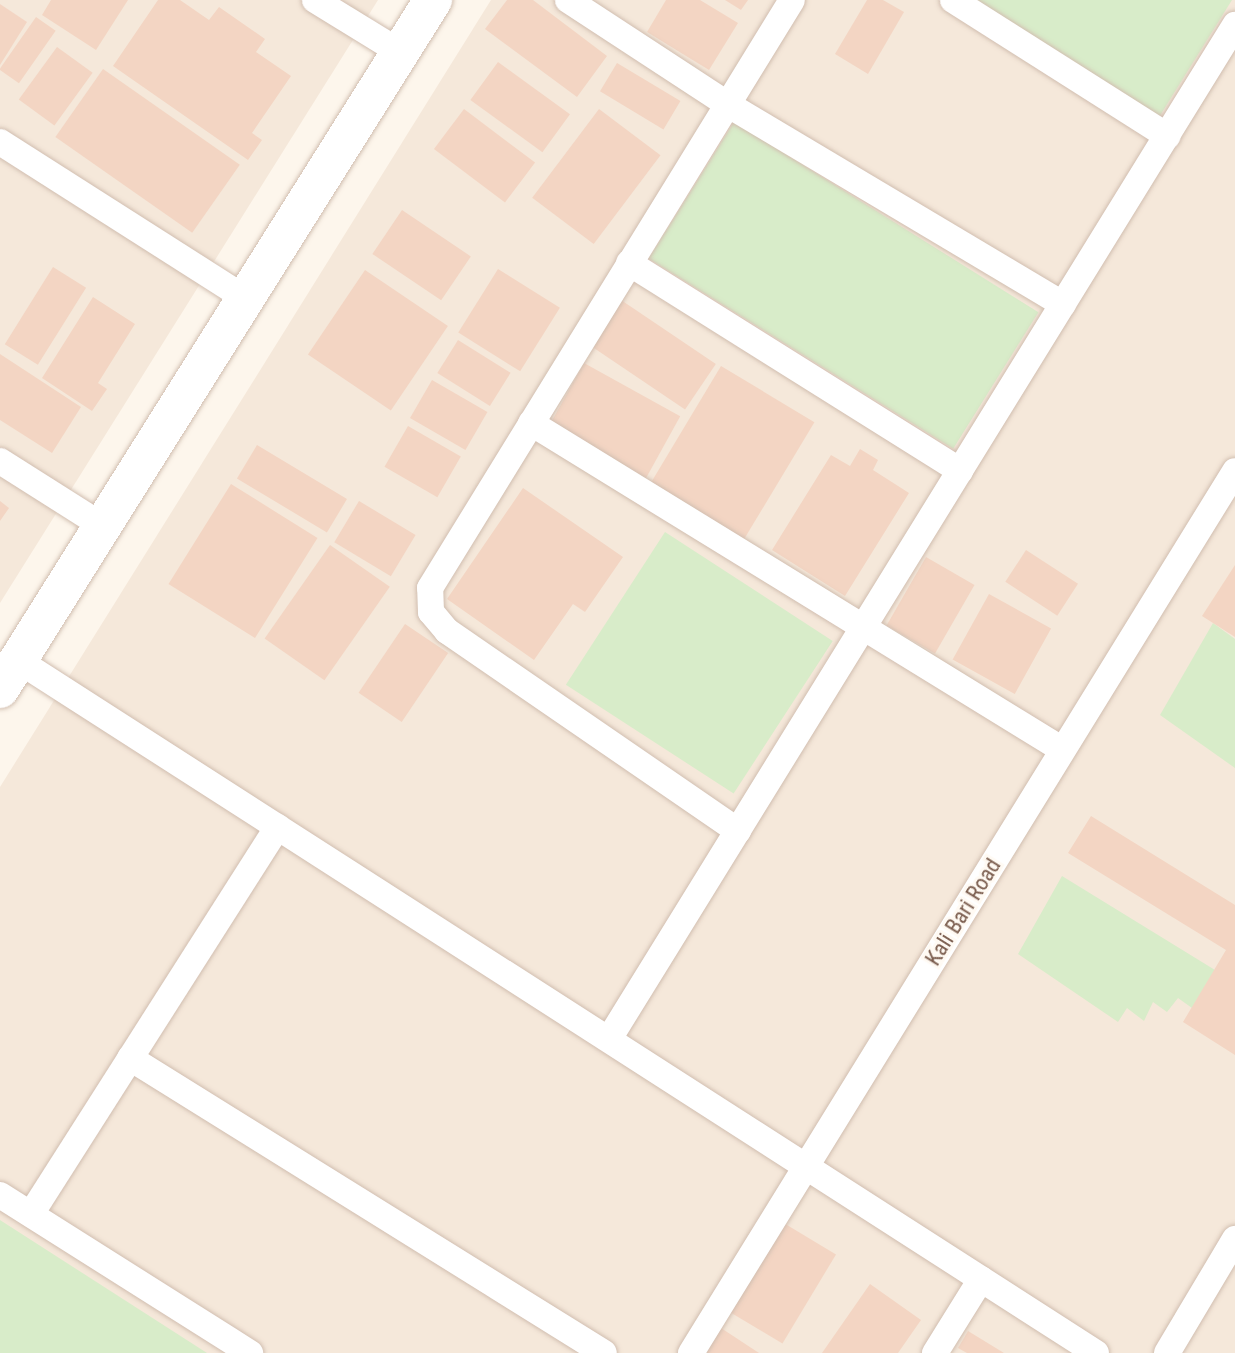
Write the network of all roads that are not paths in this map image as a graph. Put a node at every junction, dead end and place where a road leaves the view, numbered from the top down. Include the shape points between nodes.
1 (315, 0) edge
2 (433, 0) edge
3 (568, 0) edge
4 (792, 0) edge
5 (953, 0) edge
6 (1235, 25) edge
7 (400, 52) junction
8 (727, 104) junction
9 (1167, 136) junction
10 (0, 142) edge
11 (629, 263) junction
12 (246, 299) junction
13 (1063, 304) junction
14 (531, 423) junction
15 (0, 461) edge
16 (960, 471) junction
17 (1234, 476) edge
18 (103, 526) junction
19 (863, 627) junction
20 (10, 675) edge
21 (1063, 750) junction
22 (278, 827) junction
23 (738, 831) junction
24 (609, 1039) junction
25 (130, 1058) junction
26 (806, 1166) junction
27 (0, 1195) edge
28 (31, 1214) junction
29 (1235, 1239) edge
30 (981, 1279) junction
31 (250, 1353) edge
32 (604, 1353) edge
33 (691, 1353) edge
34 (935, 1353) edge
35 (1096, 1353) edge
36 (1167, 1353) edge

1 - 7 street
2 - 7 street
3 - 8 street
4 - 8 street
5 - 9 street
6 - 9 street
7 - 12 street
8 - 11 street
8 - 13 street
9 - 13 street
10 - 12 street
11 - 14 street
11 - 16 street
12 - 18 street
13 - 16 street
14 - 19 street
14 - 23 street via 430,588 431,612 447,631
15 - 18 street
16 - 19 street
17 - 21 street, Kali Bari Road
18 - 20 street
19 - 21 street
19 - 23 street
20 - 22 street
21 - 26 street, Kali Bari Road
22 - 24 street
22 - 25 street
23 - 24 street
24 - 26 street
25 - 28 street
25 - 32 street
26 - 30 street
26 - 33 street, Kali Bari Road
27 - 28 street
28 - 31 street
29 - 36 street
30 - 34 street
30 - 35 street

